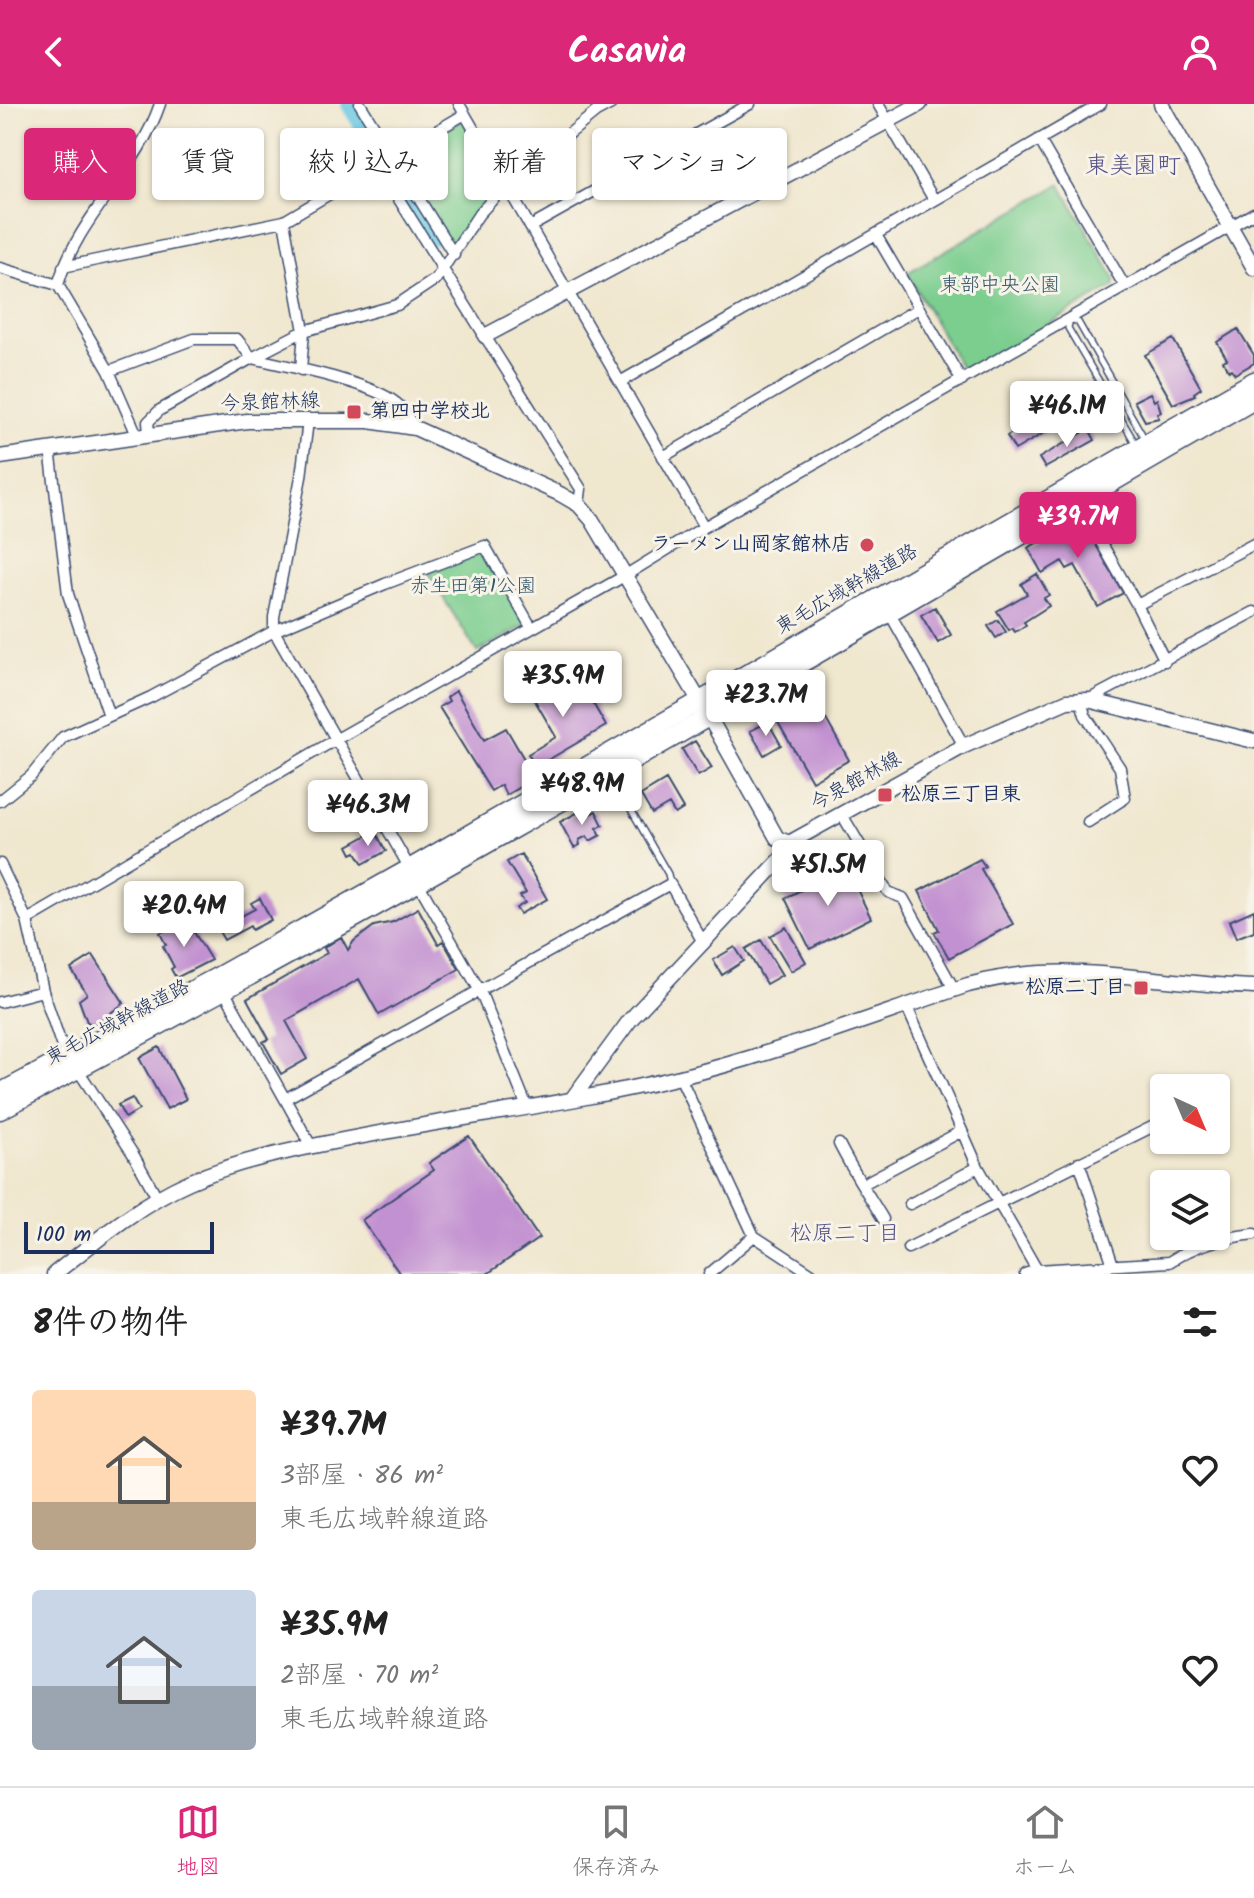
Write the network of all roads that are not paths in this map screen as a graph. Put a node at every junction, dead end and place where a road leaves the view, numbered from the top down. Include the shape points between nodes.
1 (160, 104) edge
2 (360, 104) edge
3 (611, 104) edge
4 (750, 104) edge
5 (878, 104) edge
6 (920, 104) edge
7 (1101, 104) edge
8 (1161, 104) edge
9 (593, 108) edge
10 (462, 109) edge
11 (889, 122) junction
12 (374, 128) edge
13 (434, 128) edge
14 (473, 128) edge
15 (570, 128) edge
16 (1039, 139) junction
17 (320, 200) edge
18 (399, 200) edge
19 (419, 200) edge
20 (492, 200) edge
21 (515, 200) edge
22 (934, 200) junction
23 (1254, 213) edge
24 (284, 221) junction
25 (530, 227) junction
26 (1230, 227) junction
27 (876, 235) junction
28 (454, 255) junction
29 (63, 267) junction
30 (0, 268) edge
31 (1254, 268) edge
32 (443, 269) junction
33 (58, 285) junction
34 (1125, 287) junction
35 (569, 293) junction
36 (919, 308) junction
37 (1070, 319) junction
38 (304, 331) junction
39 (485, 336) junction
40 (252, 358) junction
41 (301, 370) junction
42 (109, 371) junction
43 (962, 381) junction
44 (1254, 381) edge
45 (620, 382) junction
46 (1254, 400) edge
47 (308, 421) junction
48 (415, 428) junction
49 (143, 434) junction
50 (1143, 446) junction
51 (50, 449) junction
52 (0, 457) edge
53 (663, 457) junction
54 (1078, 502) junction
55 (579, 505) junction
56 (704, 527) junction
57 (1254, 544) edge
58 (626, 575) junction
59 (1137, 605) junction
60 (889, 612) junction
61 (1254, 612) edge
62 (531, 627) junction
63 (274, 631) junction
64 (1165, 661) junction
65 (1084, 699) junction
66 (704, 709) junction
67 (109, 716) junction
68 (335, 740) junction
69 (1254, 741) edge
70 (964, 746) junction
71 (622, 794) dead end
72 (0, 801) edge
73 (841, 813) junction
74 (1088, 822) dead end
75 (789, 843) junction
76 (0, 864) edge
77 (413, 876) junction
78 (670, 884) junction
79 (27, 920) junction
80 (704, 944) junction
81 (221, 984) junction
82 (1254, 987) edge
83 (954, 989) junction
84 (43, 991) junction
85 (480, 991) junction
86 (0, 1002) edge
87 (906, 1005) junction
88 (74, 1063) junction
89 (680, 1077) junction
90 (0, 1093) edge
91 (285, 1099) junction
92 (572, 1099) junction
93 (527, 1107) junction
94 (0, 1110) edge
95 (1150, 1128) edge
96 (962, 1131) junction
97 (839, 1144) dead end
98 (311, 1146) junction
99 (1079, 1162) junction
100 (978, 1167) junction
101 (863, 1184) junction
102 (158, 1199) junction
103 (910, 1204) dead end
104 (999, 1204) junction
105 (883, 1219) dead end
106 (1254, 1234) edge
107 (754, 1236) junction
108 (908, 1248) dead end
109 (1169, 1262) junction
110 (1105, 1269) edge
111 (1037, 1270) junction
112 (54, 1274) edge
113 (709, 1274) edge
114 (812, 1274) edge
115 (1025, 1274) edge
116 (1172, 1274) edge

1 - 29 street via 152,128
2 - 12 street
3 - 9 street
4 - 25 street
5 - 11 street
6 - 11 street
7 - 16 street
8 - 26 street
9 - 15 street
10 - 13 street
10 - 14 street
11 - 22 street
11 - 35 street
16 - 22 street
16 - 34 street
17 - 24 street
18 - 32 street
19 - 28 street
20 - 28 street
21 - 25 street
22 - 27 street
23 - 26 street
24 - 29 street
24 - 38 street
25 - 35 street
26 - 31 street
26 - 34 street
27 - 36 street
27 - 45 street
28 - 32 street
29 - 33 street
30 - 33 street
32 - 38 street via 397,305
32 - 39 street
33 - 42 street
34 - 37 street
35 - 39 street
35 - 45 street
36 - 43 street
36 - 53 street
37 - 43 street
37 - 50 lane via 1078,322 1100,360 1143,436
37 - 50 lane via 1068,328 1134,441
38 - 40 street
38 - 41 street
39 - 55 street via 581,489
40 - 41 street
40 - 42 street via 237,339 194,339
40 - 49 street via 160,410
41 - 48 street via 387,397
42 - 49 street
43 - 56 street
44 - 50 highway, 東毛広域幹線道路
45 - 53 street
46 - 54 highway, 東毛広域幹線道路
47 - 48 street, 今泉館林線
47 - 49 street, 今泉館林線 via 247,421
47 - 63 street
48 - 55 street, 今泉館林線
49 - 51 street, 今泉館林線
50 - 66 highway, 東毛広域幹線道路
51 - 52 street, 今泉館林線
51 - 67 street via 68,594
53 - 56 street
54 - 59 street
54 - 60 highway, 東毛広域幹線道路
55 - 58 street
56 - 58 street
57 - 59 street
58 - 62 street
58 - 66 street
59 - 64 street
60 - 66 highway, 東毛広域幹線道路
60 - 70 street
61 - 64 street
62 - 63 street via 485,546
62 - 68 street
63 - 67 street
63 - 68 street
64 - 65 street
65 - 69 street
65 - 70 street, 今泉館林線 via 1067,701
65 - 74 street via 1085,715 1120,768 1125,798
66 - 75 street via 777,838
66 - 77 highway, 東毛広域幹線道路
67 - 72 street via 63,737 31,776
68 - 77 street
68 - 79 street
70 - 73 street, 今泉館林線
71 - 78 lane
73 - 75 street, 今泉館林線
73 - 83 street via 888,892 903,898
75 - 80 street via 784,856
76 - 79 street
77 - 81 highway, 東毛広域幹線道路
77 - 85 street
78 - 80 street
78 - 85 street
79 - 84 street
80 - 92 street via 630,1020
81 - 88 highway, 東毛広域幹線道路
81 - 91 street
82 - 83 street via 1043,973
83 - 87 street
84 - 86 street
84 - 88 street
85 - 91 street
85 - 93 street
87 - 89 street
87 - 96 street
88 - 90 highway, 東毛広域幹線道路
88 - 94 highway, 東毛広域幹線道路
88 - 102 street
89 - 92 street
89 - 107 street
91 - 98 street
92 - 93 street
93 - 98 street
95 - 99 street
96 - 100 street
96 - 101 street
97 - 101 street
98 - 102 street via 220,1171
99 - 104 street
99 - 110 street
100 - 103 street
100 - 104 street
101 - 105 street
102 - 112 street
104 - 108 street
104 - 111 street
106 - 109 street via 1214,1239
107 - 113 street
107 - 114 street
109 - 110 street
109 - 116 street
110 - 111 street
111 - 115 street

